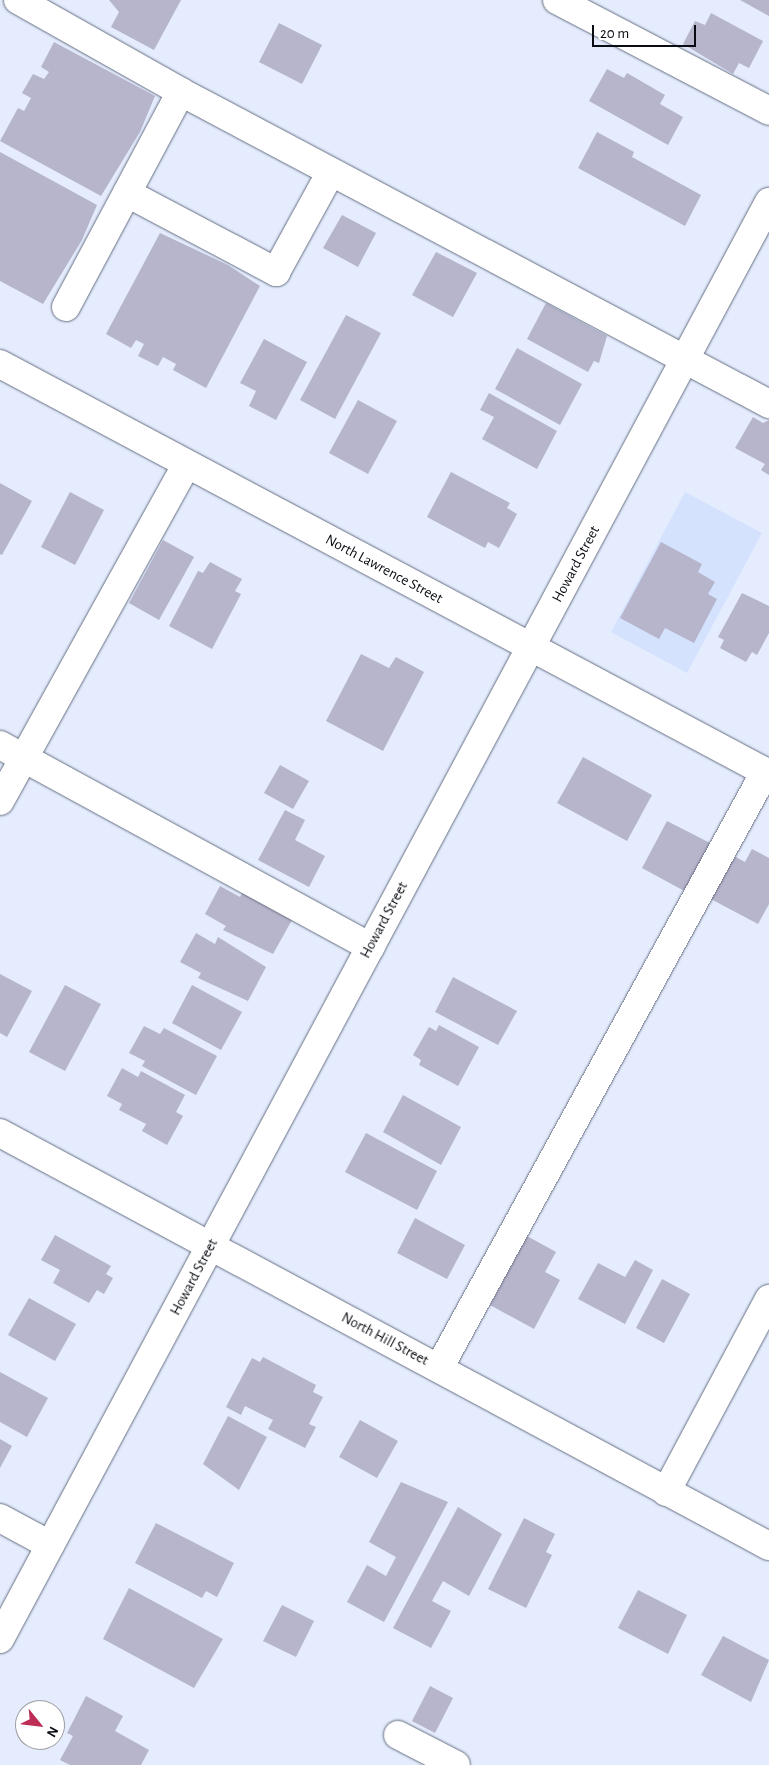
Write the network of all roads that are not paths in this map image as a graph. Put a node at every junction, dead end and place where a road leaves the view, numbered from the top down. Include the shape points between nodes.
1 (18, 0) edge
2 (557, 0) edge
3 (181, 92) junction
4 (769, 111) edge
5 (331, 172) junction
6 (127, 193) junction
7 (769, 202) edge
8 (66, 307) dead end
9 (684, 359) junction
10 (0, 364) edge
11 (769, 404) edge
12 (187, 464) junction
13 (532, 648) junction
14 (11, 751) edge
15 (767, 773) edge
16 (0, 801) edge
17 (370, 946) junction
18 (0, 1133) edge
19 (210, 1246) junction
20 (769, 1299) edge
21 (439, 1368) junction
22 (666, 1492) junction
23 (0, 1518) edge
24 (50, 1545) junction
25 (769, 1546) edge
26 (0, 1639) edge
27 (398, 1735) dead end
28 (456, 1765) edge

1 - 3 street
2 - 4 street
3 - 5 street
3 - 6 street
5 - 6 street via 276,272
5 - 9 street
6 - 8 street
7 - 9 street, Howard Street
9 - 11 street
9 - 13 street, Howard Street
10 - 12 street, North Lawrence Street
12 - 13 street, North Lawrence Street
12 - 14 street
13 - 15 street, North Lawrence Street
13 - 17 street, Howard Street
14 - 16 street
14 - 17 street
15 - 21 street
17 - 19 street, Howard Street
18 - 19 street, North Hill Street
19 - 21 street, North Hill Street
19 - 24 street, Howard Street
20 - 22 street
21 - 22 street, North Hill Street
22 - 25 street, North Hill Street
23 - 24 street
24 - 26 street, Howard Street
27 - 28 street

